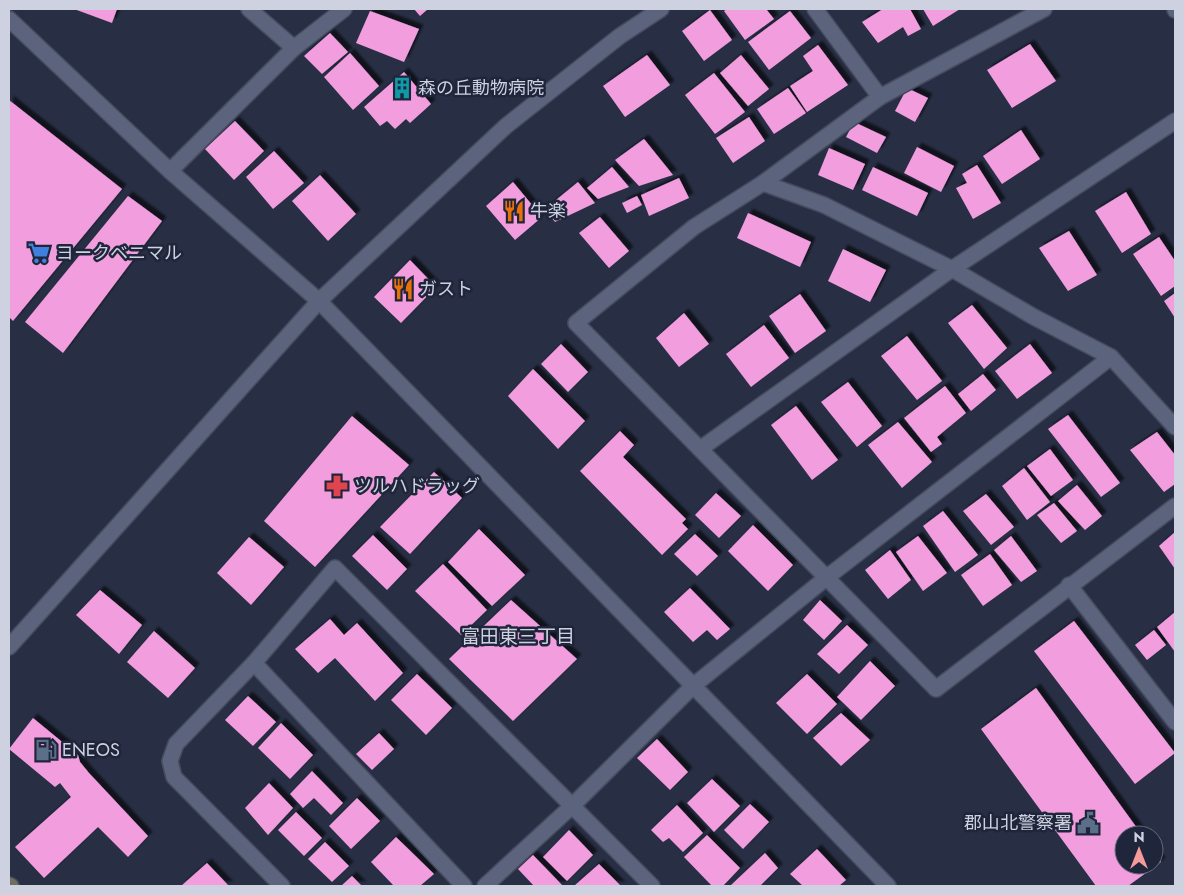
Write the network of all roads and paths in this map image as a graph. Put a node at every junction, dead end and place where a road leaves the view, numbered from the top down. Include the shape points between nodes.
1 (248, 9) edge
2 (344, 9) edge
3 (661, 9) edge
4 (814, 9) edge
5 (1044, 9) edge
6 (9, 19) edge
7 (294, 48) junction
8 (880, 97) junction
9 (1175, 121) edge
10 (170, 171) junction
11 (763, 183) junction
12 (952, 269) junction
13 (319, 302) junction
14 (1111, 357) junction
15 (1175, 427) edge
16 (700, 449) junction
17 (1175, 506) edge
18 (826, 578) junction
19 (1069, 585) junction
20 (9, 647) edge
21 (254, 663) junction
22 (693, 686) junction
23 (1175, 722) edge
24 (572, 806) junction
25 (282, 886) edge
26 (464, 886) edge
27 (484, 886) edge
28 (652, 886) edge
29 (888, 886) edge

1 - 7 street
2 - 7 street
3 - 13 street via 620,36 506,126
4 - 8 street
5 - 8 street
6 - 10 street
7 - 10 street
8 - 11 street
9 - 12 street
10 - 13 street
11 - 12 street via 824,205
11 - 16 street via 694,227 576,323
12 - 14 street
12 - 16 street
13 - 20 street
13 - 22 street
14 - 15 street
14 - 18 street
16 - 18 street
17 - 19 street
18 - 19 street via 936,689
18 - 22 street
19 - 23 street
21 - 24 street via 335,568
21 - 25 street via 176,744 170,761 174,777
21 - 26 street
22 - 24 street
22 - 29 street
24 - 27 street
24 - 28 street

